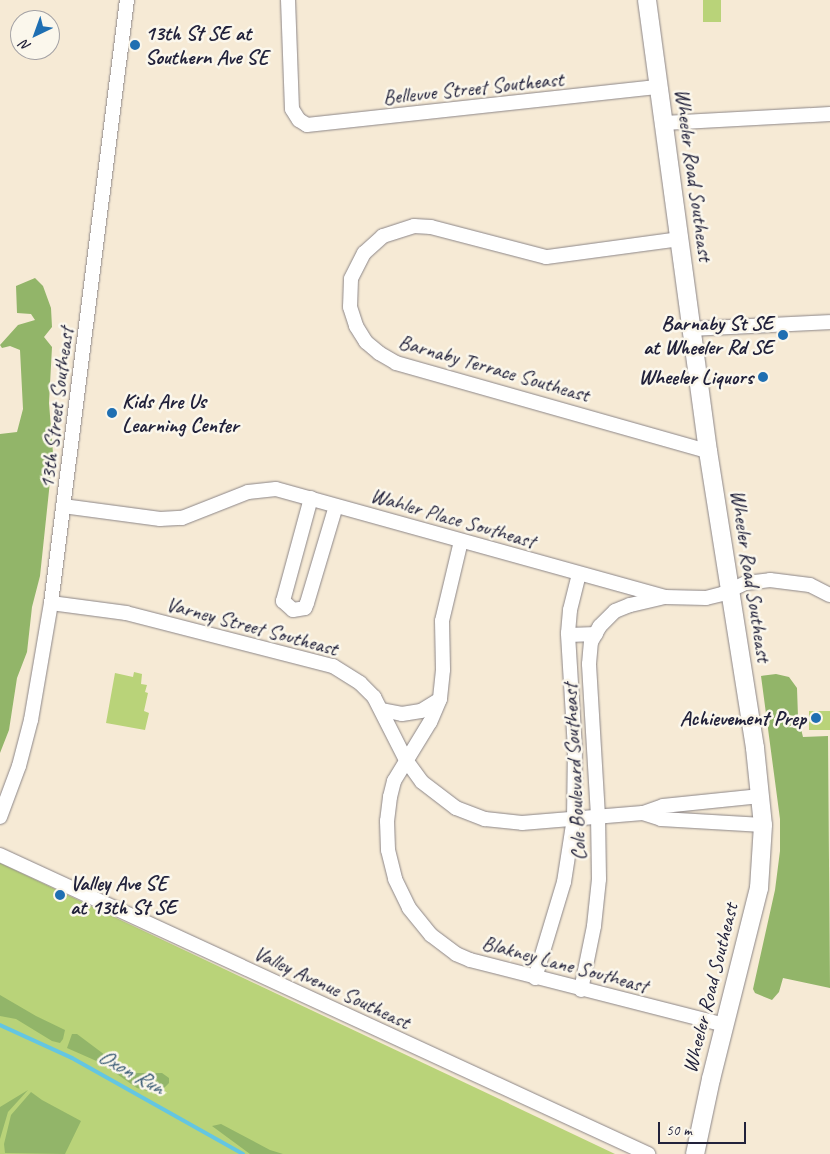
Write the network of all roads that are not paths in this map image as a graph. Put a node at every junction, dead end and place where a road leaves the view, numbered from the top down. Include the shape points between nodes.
1 (127, 0) edge
2 (288, 0) edge
3 (647, 0) edge
4 (659, 87) junction
5 (830, 114) edge
6 (664, 123) junction
7 (680, 239) junction
8 (830, 322) edge
9 (692, 329) junction
10 (708, 451) junction
11 (311, 498) junction
12 (63, 506) junction
13 (336, 506) junction
14 (461, 541) junction
15 (579, 574) junction
16 (730, 590) junction
17 (830, 595) edge
18 (665, 597) junction
19 (51, 603) junction
20 (596, 634) junction
21 (569, 636) junction
22 (440, 699) junction
23 (382, 710) junction
24 (593, 742) junction
25 (575, 745) junction
26 (406, 760) junction
27 (760, 796) junction
28 (644, 813) junction
29 (598, 816) junction
30 (0, 817) edge
31 (574, 818) junction
32 (763, 825) junction
33 (0, 855) edge
34 (535, 978) junction
35 (581, 990) junction
36 (725, 1026) junction
37 (648, 1154) edge
38 (695, 1154) edge

1 - 12 street, 13th Street Southeast
2 - 4 street, Bellevue Street Southeast via 292,109 302,123 311,126
3 - 4 main road, Wheeler Road Southeast
4 - 6 main road, Wheeler Road Southeast
5 - 6 street
6 - 7 main road, Wheeler Road Southeast
7 - 9 main road, Wheeler Road Southeast
7 - 10 street, Barnaby Terrace Southeast via 546,257 431,227 414,226 383,236 364,254 351,277 350,306 364,339 396,363
8 - 9 street
9 - 10 main road, Wheeler Road Southeast
10 - 16 main road, Wheeler Road Southeast
11 - 12 street, Wahler Place Southeast via 276,489 258,489 182,518
11 - 13 street, Wahler Place Southeast
11 - 13 street via 283,602 292,610 305,608
12 - 19 street, 13th Street Southeast
13 - 14 street, Wahler Place Southeast
14 - 15 street, Wahler Place Southeast
14 - 22 street, Blakney Lane Southeast via 442,621
15 - 18 street, Wahler Place Southeast
15 - 21 street, Cole Boulevard Southeast via 570,610
16 - 17 street, Wahler Place Southeast via 750,582 780,580 810,585
16 - 18 street, Wahler Place Southeast via 706,598
16 - 27 main road, Wheeler Road Southeast
18 - 20 street, Cole Boulevard Southeast via 615,611
19 - 23 street, Varney Street Southeast via 121,611 321,662 360,683
19 - 30 street, 13th Street Southeast via 31,720
20 - 21 street
20 - 24 street, Cole Boulevard Southeast via 591,642 589,664
21 - 25 street, Cole Boulevard Southeast
22 - 23 street via 421,711 402,714
22 - 26 street, Blakney Lane Southeast
23 - 26 street, Varney Street Southeast
24 - 25 street
24 - 29 street, Cole Boulevard Southeast
25 - 31 street, Cole Boulevard Southeast
26 - 31 street, Varney Street Southeast via 439,798 475,816 495,822 522,823
26 - 34 street, Blakney Lane Southeast via 394,781 387,821 388,850 395,879 408,908 431,935 456,954
27 - 28 street, Varney Street Southeast via 663,806
27 - 32 main road, Wheeler Road Southeast
28 - 29 street, Varney Street Southeast
28 - 32 street, Varney Street Southeast via 662,819
29 - 31 street, Varney Street Southeast
29 - 35 street, Cole Boulevard Southeast via 599,879 594,926
31 - 34 street, Cole Boulevard Southeast via 564,882
32 - 36 main road, Wheeler Road Southeast via 758,888
33 - 37 street, Valley Avenue Southeast
34 - 35 street, Blakney Lane Southeast
35 - 36 street, Blakney Lane Southeast
36 - 38 main road, Wheeler Road Southeast

